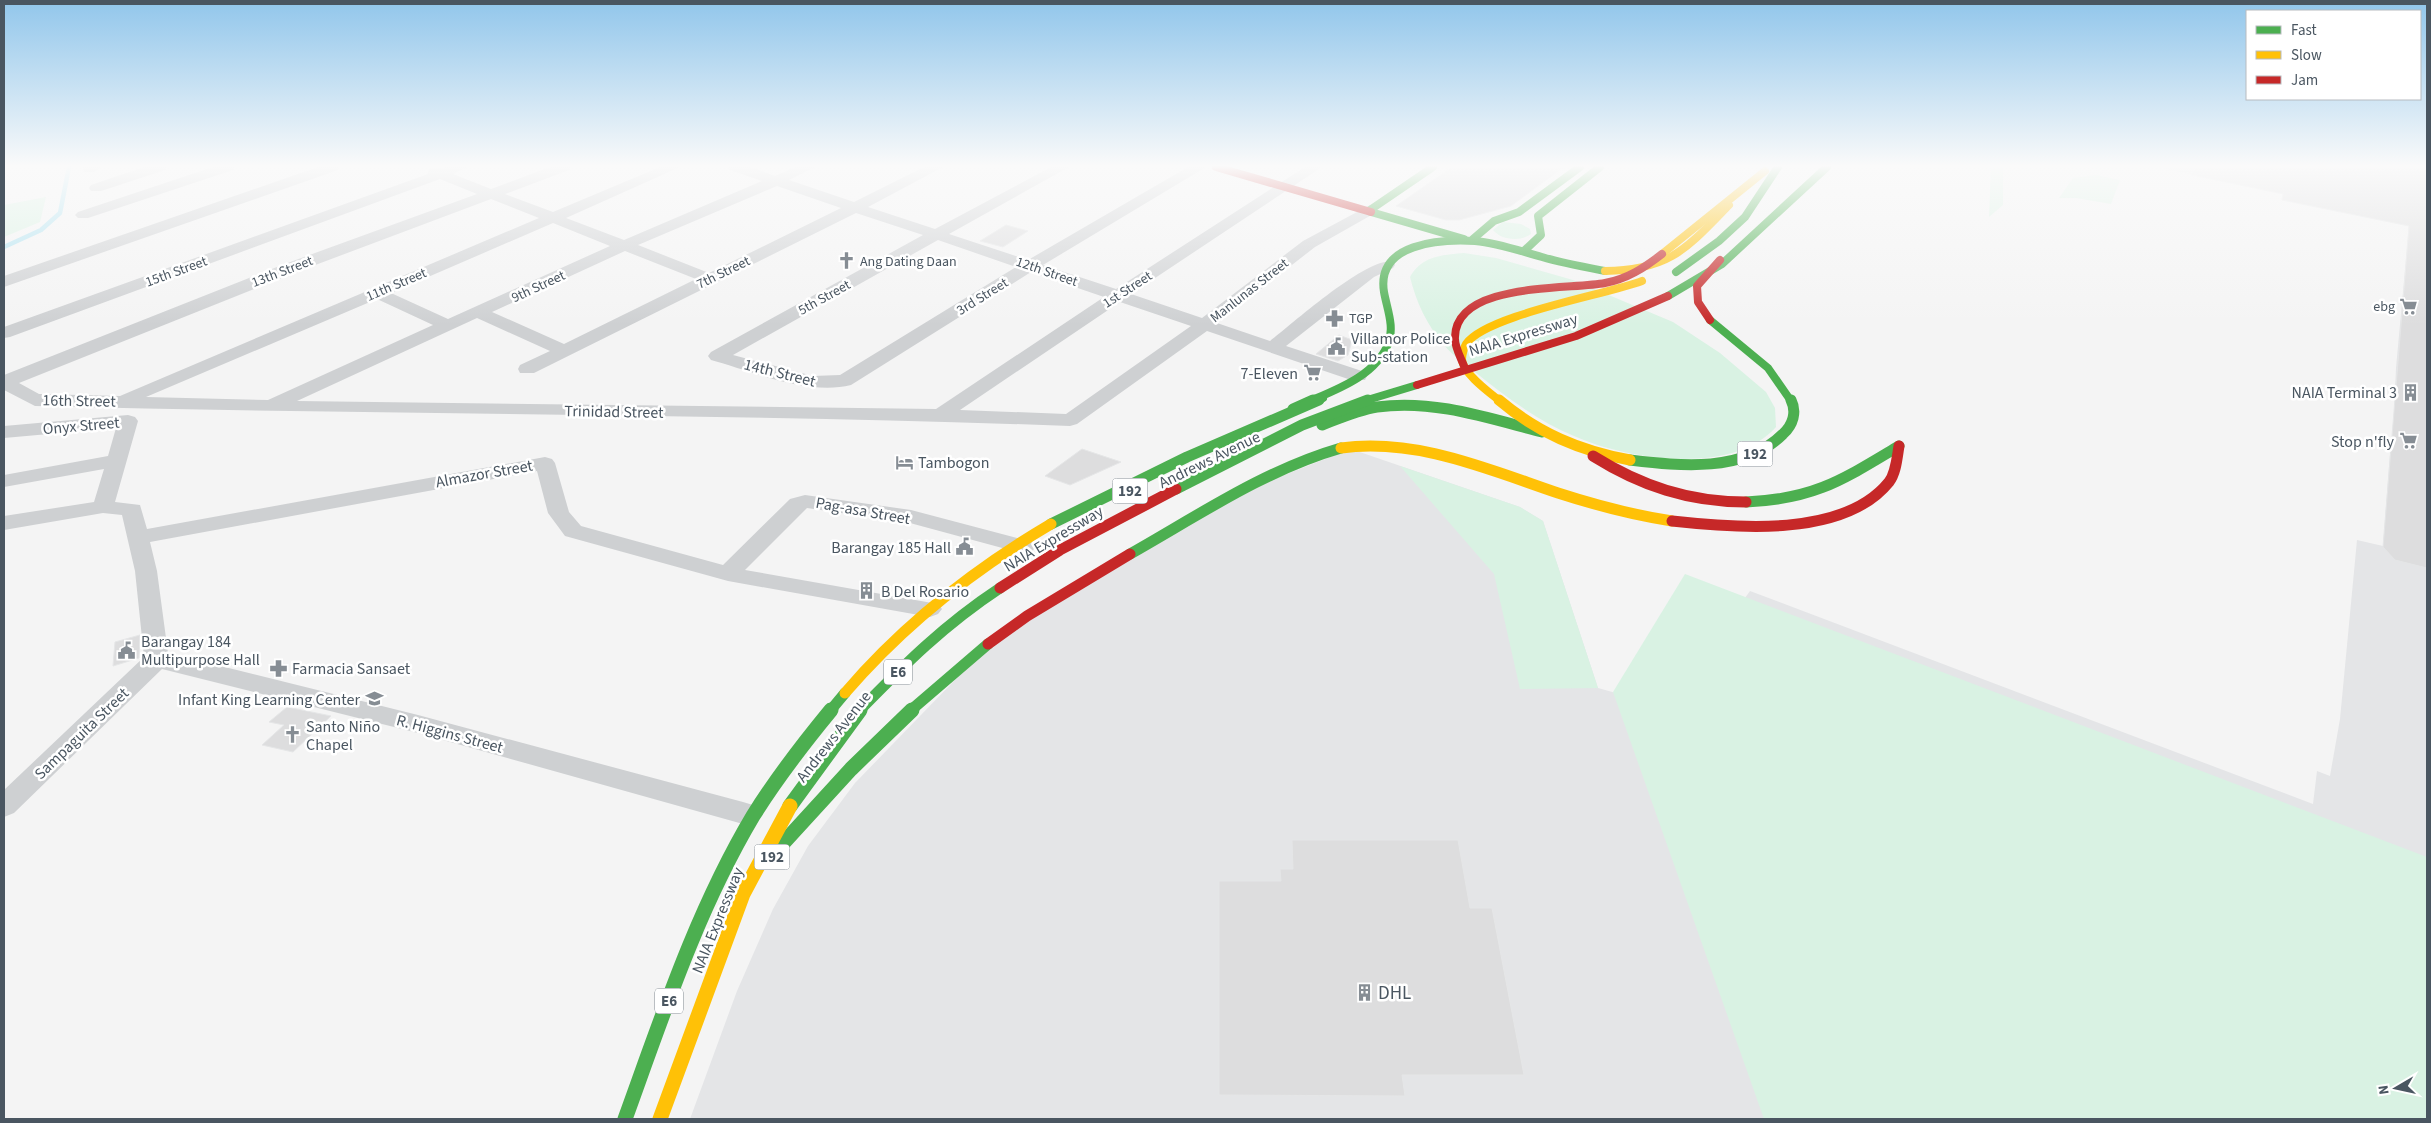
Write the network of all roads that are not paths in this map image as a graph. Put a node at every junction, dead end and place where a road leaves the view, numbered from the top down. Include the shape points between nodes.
1 (183, 219) edge
2 (317, 219) edge
3 (424, 219) edge
4 (547, 219) edge
5 (554, 219) edge
6 (687, 219) edge
7 (831, 219) edge
8 (893, 219) edge
9 (964, 219) edge
10 (1109, 219) edge
11 (1234, 219) edge
12 (1353, 219) edge
13 (1402, 219) edge
14 (1502, 219) edge
15 (1521, 219) edge
16 (1538, 219) edge
17 (1704, 219) edge
18 (1714, 219) edge
19 (1742, 219) edge
20 (1764, 219) edge
21 (1770, 219) edge
22 (1538, 226) junction
23 (937, 234) junction
24 (1468, 239) junction
25 (623, 246) junction
26 (1525, 250) junction
27 (1673, 259) junction
28 (1031, 265) junction
29 (1386, 265) junction
30 (711, 278) junction
31 (4, 282) edge
32 (376, 292) junction
33 (1118, 295) junction
34 (1623, 300) dead end
35 (480, 312) junction
36 (1205, 324) junction
37 (449, 326) junction
38 (4, 333) edge
39 (1484, 346) dead end
40 (1273, 347) junction
41 (565, 351) junction
42 (718, 356) joint
43 (1448, 357) dead end
44 (1464, 366) junction
45 (527, 369) dead end
46 (1358, 376) junction
47 (1377, 379) dead end
48 (844, 381) joint
49 (4, 382) edge
50 (120, 401) junction
51 (159, 402) joint
52 (268, 406) junction
53 (940, 415) junction
54 (1070, 420) joint
55 (4, 432) edge
56 (1542, 432) junction
57 (1584, 449) junction
58 (115, 462) junction
59 (4, 481) edge
60 (103, 507) junction
61 (4, 523) edge
62 (139, 537) junction
63 (1024, 547) junction
64 (728, 574) junction
65 (930, 609) junction
66 (911, 621) junction
67 (946, 636) junction
68 (157, 659) junction
69 (4, 806) edge
70 (742, 814) junction
71 (748, 884) junction
72 (651, 1012) dead end
73 (625, 1119) edge
74 (660, 1119) edge
75 (664, 1119) edge

1 - 31 street
2 - 38 street, 15th Street
3 - 49 street, 13th Street via 288,269
4 - 32 street, 11th Street
5 - 25 street
6 - 25 street, 9th Street
7 - 30 street, 7th Street
8 - 23 street, 12th Street
9 - 23 street, 5th Street
10 - 28 street, 3rd Street
11 - 33 street, 1st Street
12 - 36 street, Manlunas Street via 1309,244
13 - 24 main road
14 - 24 main road via 1494,221
15 - 22 main road
16 - 22 main road
17 - 44 main road via 1638,273 1604,283 1504,294 1477,301 1462,313 1458,321 1455,344
18 - 27 main road
19 - 34 main road via 1698,258
20 - 57 main road, 192 via 1708,271 1697,286 1696,297 1700,309 1772,375 1792,401 1795,416 1792,425 1777,443 1766,450 1743,458 1692,464 1645,462
21 - 71 main road, NAIA Expressway / E6 via 1722,264 1697,281 1628,316 1358,403 1302,425 1060,550 968,609 924,645 856,714 784,813
22 - 26 main road via 1541,235
23 - 28 street, 12th Street
23 - 42 street, 5th Street
24 - 26 main road
24 - 29 main road via 1435,241 1413,247 1396,255
25 - 30 street
25 - 35 street, 9th Street
26 - 27 main road via 1586,270 1605,272 1634,271
27 - 44 main road via 1638,283 1492,325 1466,344 1461,358
28 - 33 street, 12th Street
28 - 48 street, 3rd Street
29 - 40 street via 1368,273
29 - 46 main road, Andrews Avenue / 192 via 1381,286 1390,311 1390,334 1384,353
30 - 41 street, 7th Street
32 - 37 street
32 - 50 street, 11th Street
33 - 36 street, 12th Street
33 - 53 street, 1st Street
35 - 37 street, 9th Street
35 - 41 street
36 - 40 street, 12th Street
36 - 54 street, Manlunas Street
37 - 52 street, 9th Street
39 - 43 main road, NAIA Expressway
40 - 46 street, 12th Street
41 - 45 street, 7th Street
42 - 48 street, 14th Street via 812,382
44 - 56 main road, 192 via 1498,399
46 - 63 main road, Andrews Avenue / 192
47 - 73 main road, NAIA Expressway / E6 via 1279,414 1084,505 1031,535 940,597 900,632 833,706 754,816 717,883
49 - 50 street, 16th Street via 35,400
50 - 51 street, 16th Street
51 - 52 street, Trinidad Street
52 - 53 street, Trinidad Street
53 - 54 street, Trinidad Street
55 - 58 street, Onyx Street via 128,421
56 - 57 main road, 192
56 - 67 main road, Andrews Avenue / 192 via 1466,412 1424,405 1384,406 1346,415 1279,443 1072,549 1021,581
57 - 71 main road via 1615,474 1649,489 1697,499 1745,501 1793,496 1819,489 1899,446 1889,482 1878,494 1852,509 1808,522 1770,526 1697,525 1636,516 1415,448 1366,445 1340,447 1310,455 1176,527 1010,627 956,670 877,745 790,835
58 - 59 street
58 - 60 street, Onyx Street
60 - 61 street
60 - 62 street via 132,510
62 - 64 street, Almazor Street via 544,463 558,513 573,531
62 - 68 street
63 - 64 street, Pag-asa Street via 910,517 810,500 798,504
63 - 65 main road, Andrews Avenue / 192
64 - 65 street, Almazor Street
65 - 66 main road, Andrews Avenue / 192
66 - 67 main road
66 - 70 main road, Andrews Avenue / 192 via 838,686
67 - 75 main road, Andrews Avenue / 192 via 873,707 793,816 760,879
68 - 69 street, Sampaguita Street
68 - 70 street, R. Higgins Street via 418,724
70 - 72 main road, Andrews Avenue / 192 via 707,880
71 - 74 main road, NAIA Expressway / E6

